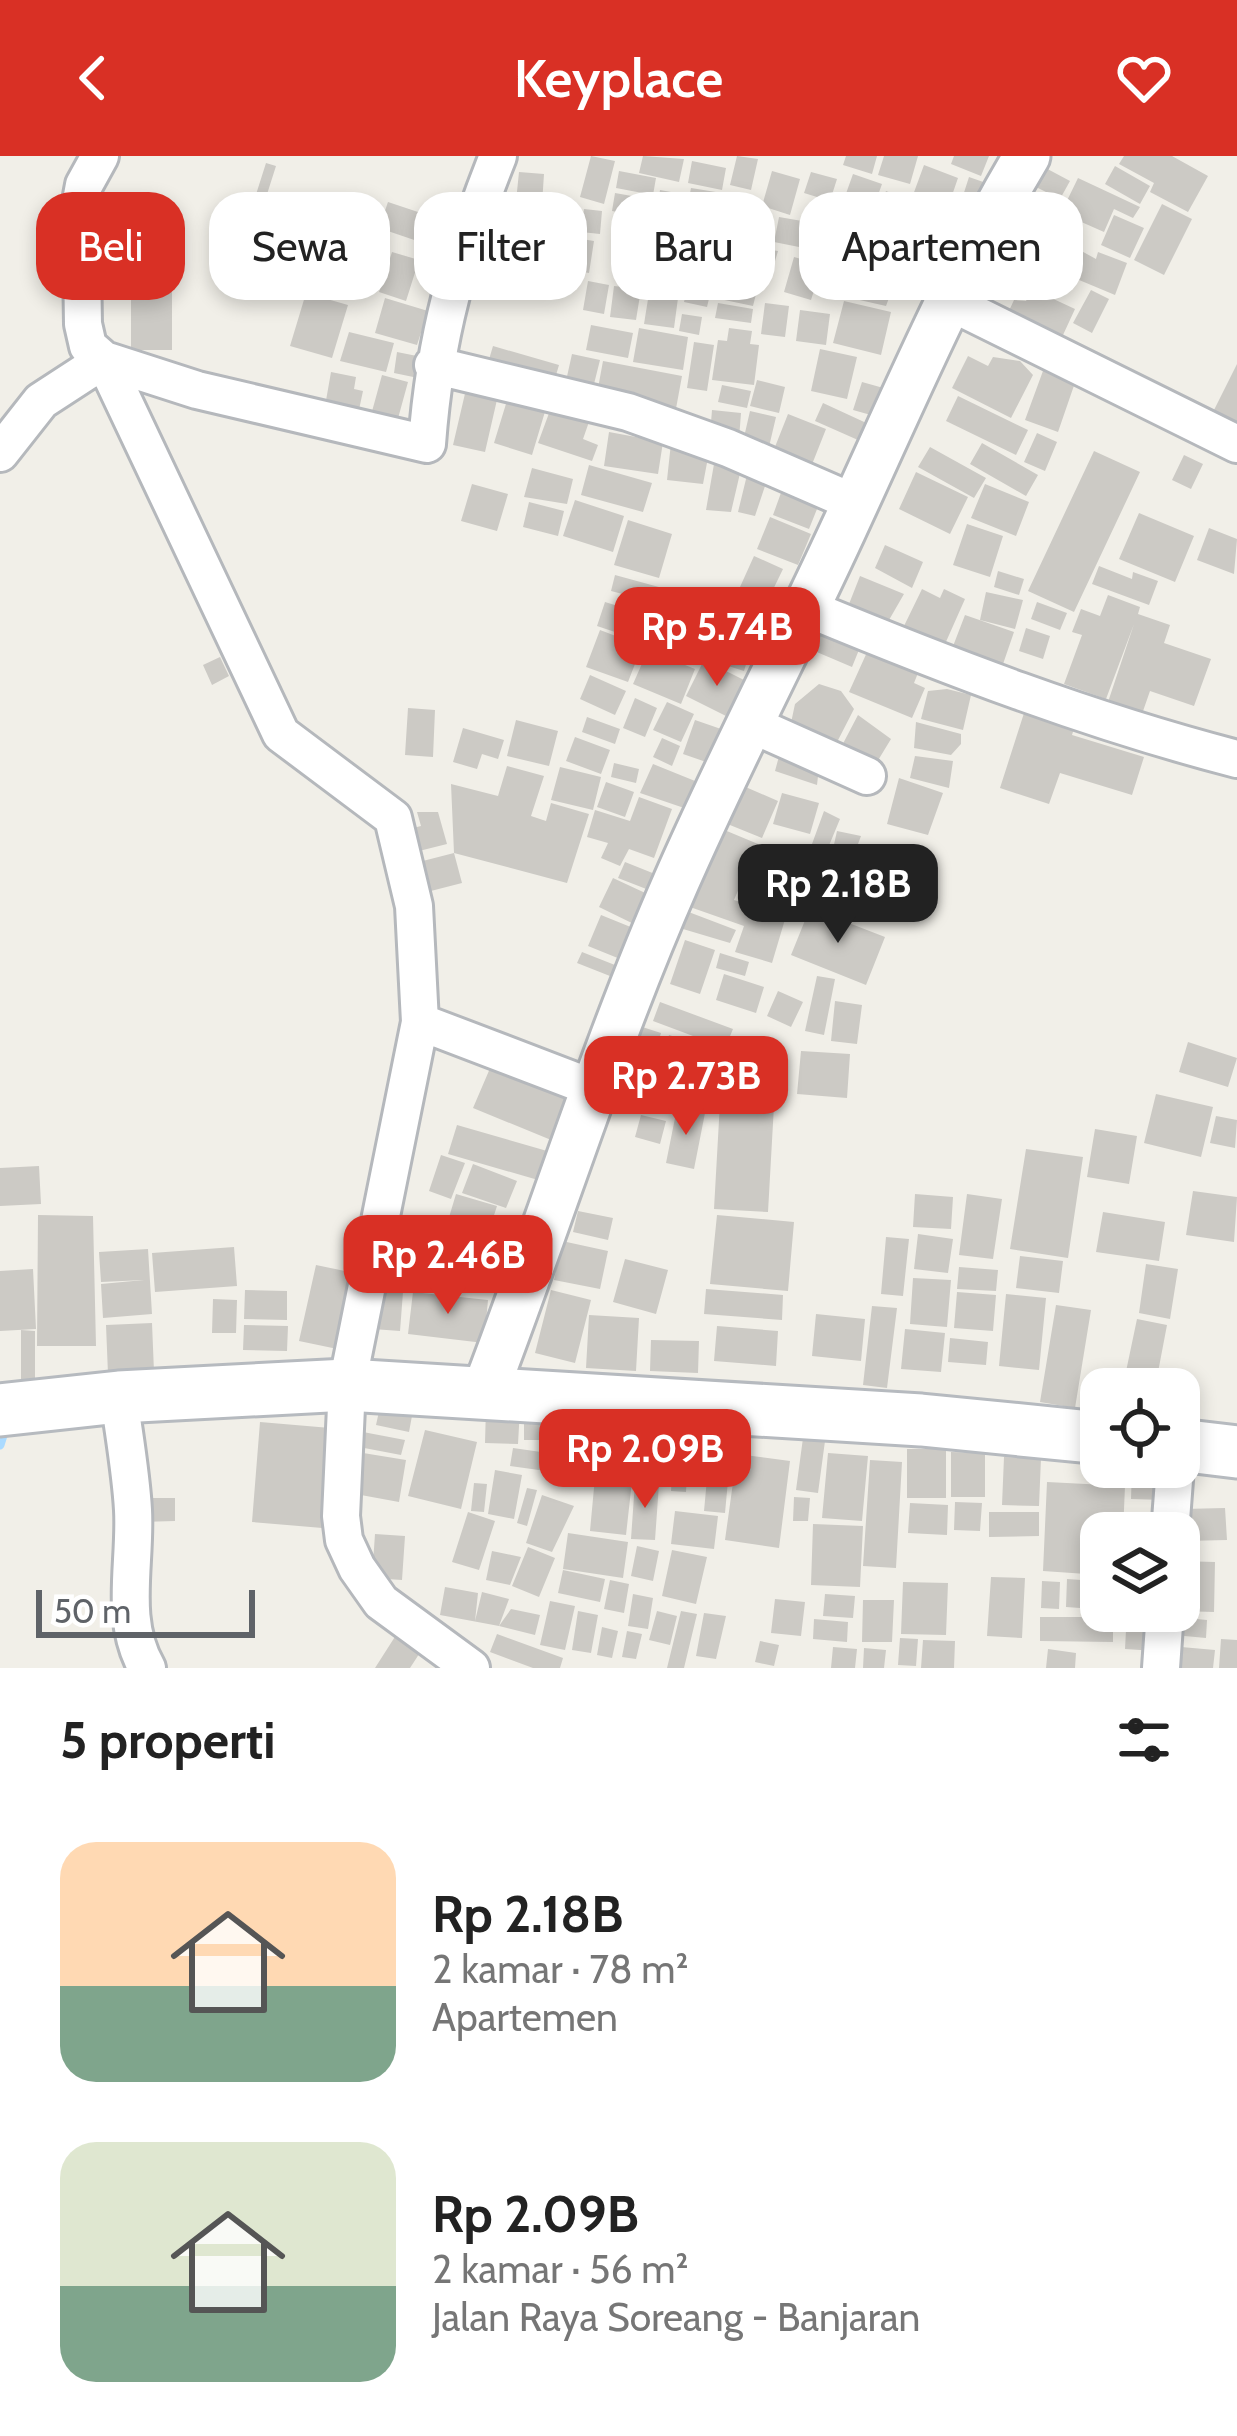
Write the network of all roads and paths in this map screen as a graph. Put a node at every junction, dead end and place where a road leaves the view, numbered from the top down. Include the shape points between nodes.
1 (100, 156) edge
2 (498, 156) edge
3 (1027, 156) edge
4 (1007, 192) edge
5 (946, 300) joint
6 (104, 360) junction
7 (433, 365) junction
8 (1237, 443) edge
9 (0, 453) edge
10 (855, 503) junction
11 (807, 608) junction
12 (752, 724) junction
13 (1237, 759) edge
14 (867, 776) dead end
15 (420, 1022) junction
16 (593, 1088) junction
17 (347, 1385) junction
18 (485, 1391) junction
19 (119, 1397) junction
20 (0, 1410) edge
21 (1080, 1436) edge
22 (1200, 1448) edge
23 (1237, 1452) edge
24 (1164, 1632) edge
25 (147, 1668) edge
26 (471, 1668) edge
27 (1161, 1668) edge

1 - 6 street via 81,201 83,325 88,346
2 - 7 street via 461,253
3 - 4 street
5 - 8 street
5 - 10 street
6 - 7 street via 427,443
6 - 9 street via 41,401
6 - 15 street via 281,734 393,818 414,906
7 - 10 street via 628,412
10 - 11 street
11 - 12 street
11 - 13 street via 1057,705
12 - 14 street
12 - 16 street via 676,881
15 - 16 street
15 - 17 street
16 - 18 street
17 - 18 main road
17 - 19 main road
17 - 26 street via 344,1540 381,1602
18 - 21 main road
19 - 20 main road
19 - 25 street via 133,1511 130,1625
22 - 23 main road
24 - 27 street

